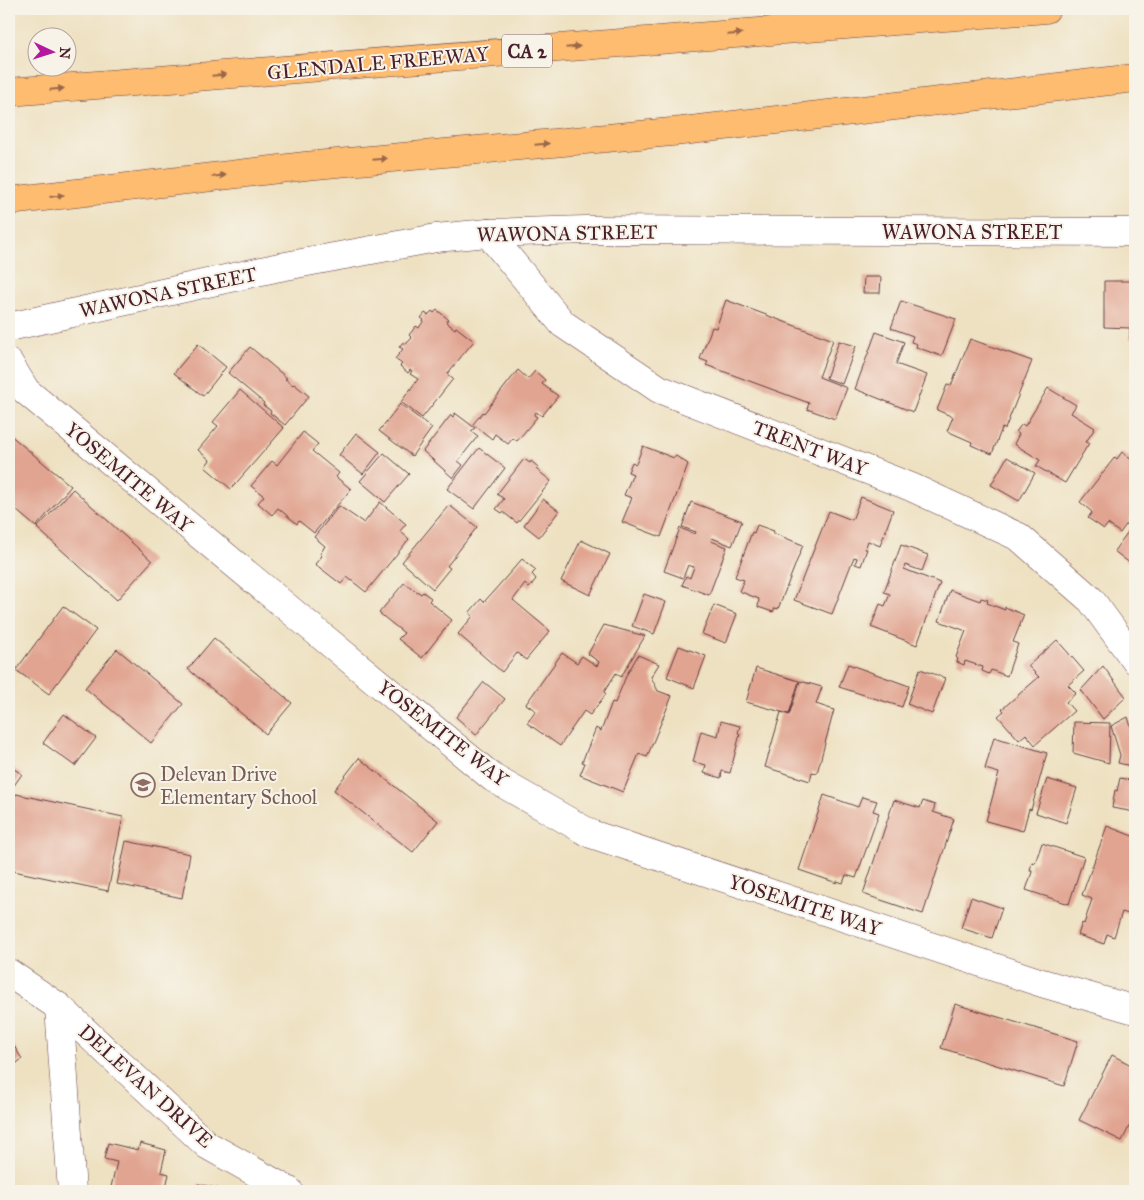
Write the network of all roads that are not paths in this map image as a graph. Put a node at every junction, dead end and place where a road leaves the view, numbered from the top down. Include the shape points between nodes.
1 (1046, 9) edge
2 (1135, 78) edge
3 (9, 92) edge
4 (9, 201) edge
5 (1135, 232) edge
6 (488, 233) junction
7 (9, 327) edge
8 (9, 363) edge
9 (1135, 660) edge
10 (9, 973) edge
11 (59, 1007) junction
12 (1135, 1010) edge
13 (72, 1191) edge
14 (289, 1191) edge

3 -> 1 highway, GLENDALE FREEWAY / CA 2
4 -> 2 highway via 304,166 682,131
5 - 6 street, WAWONA STREET via 586,230
6 - 7 street, WAWONA STREET via 436,238 275,268
6 - 9 street, TRENT WAY via 563,324 659,389 911,488 1019,537 1091,600
8 - 12 street, YOSEMITE WAY via 26,391 493,778 591,834 1042,983
10 - 11 street, DELEVAN DRIVE
11 - 13 street
11 - 14 street, DELEVAN DRIVE via 207,1145

